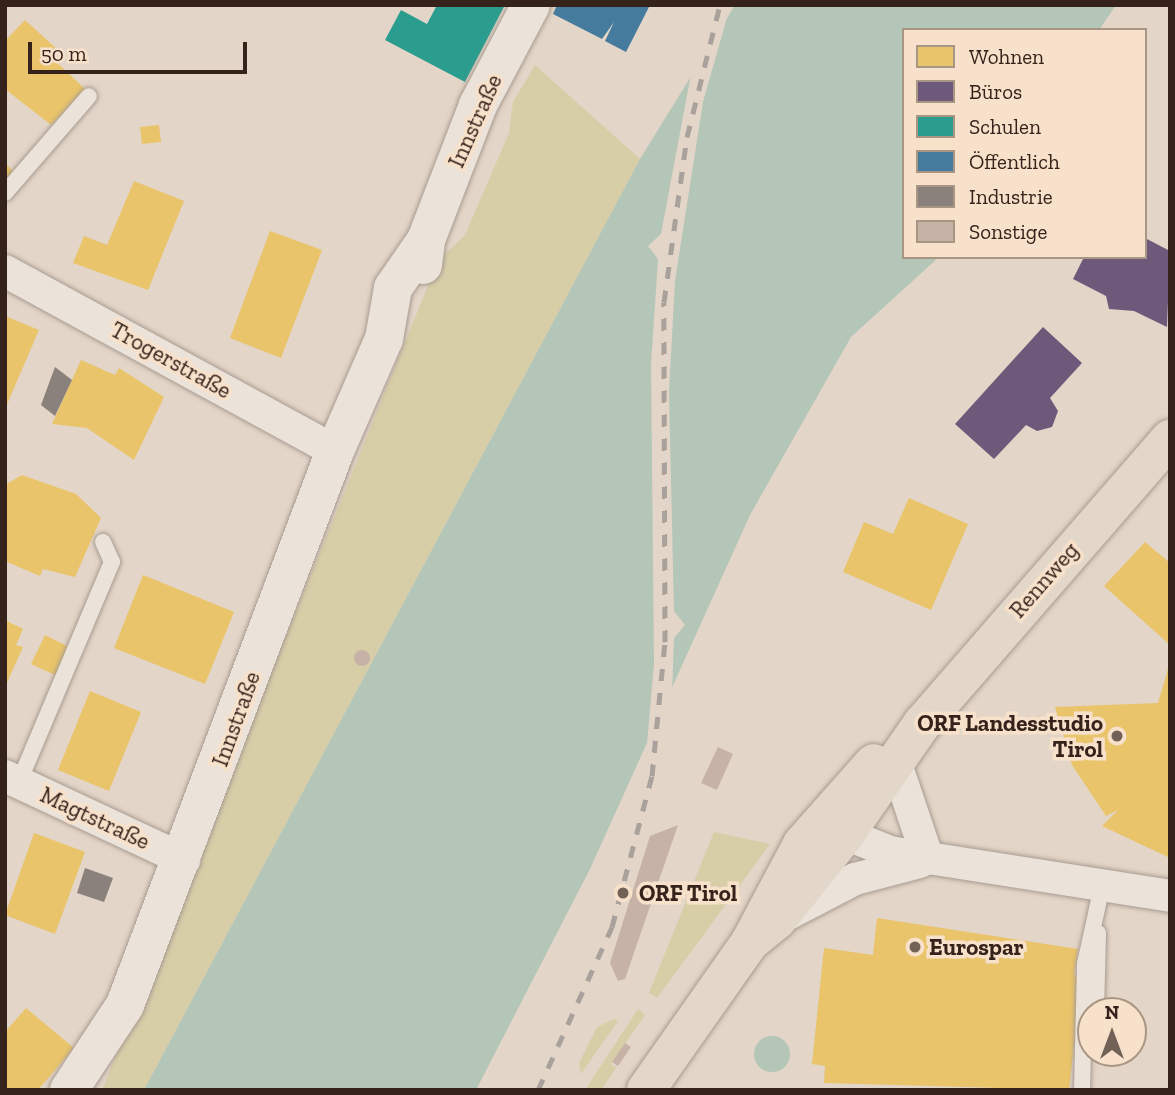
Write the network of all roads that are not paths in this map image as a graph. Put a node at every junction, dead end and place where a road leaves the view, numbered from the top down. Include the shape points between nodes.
1 (531, 5) edge
2 (89, 96) dead end
3 (5, 193) edge
4 (5, 271) edge
5 (1170, 439) edge
6 (335, 451) junction
7 (103, 542) dead end
8 (922, 724) junction
9 (897, 767) junction
10 (12, 779) edge
11 (832, 828) junction
12 (929, 859) junction
13 (184, 860) junction
14 (1102, 886) junction
15 (1170, 896) edge
16 (1097, 920) junction
17 (764, 931) junction
18 (1086, 997) edge
19 (1096, 997) edge
20 (1085, 1067) edge
21 (69, 1090) edge
22 (646, 1090) edge
23 (1082, 1090) edge

1 - 6 street, Innstraße via 478,105 426,240 393,288 384,339
2 - 3 lane
4 - 6 street, Trogerstraße
5 - 8 main road, Rennweg
6 - 13 street, Innstraße
7 - 10 lane via 112,562
8 - 9 main road, Rennweg
8 - 11 main road, Rennweg
9 - 11 main road, Rennweg
9 - 12 street
10 - 13 street, Magtstraße
11 - 12 street
11 - 17 main road, Rennweg
12 - 14 street
12 - 17 street via 855,879
13 - 21 street, Innstraße via 125,1005
14 - 15 street
14 - 16 lane
16 - 18 lane via 1085,964
16 - 19 lane
17 - 22 main road, Rennweg
20 - 23 lane

